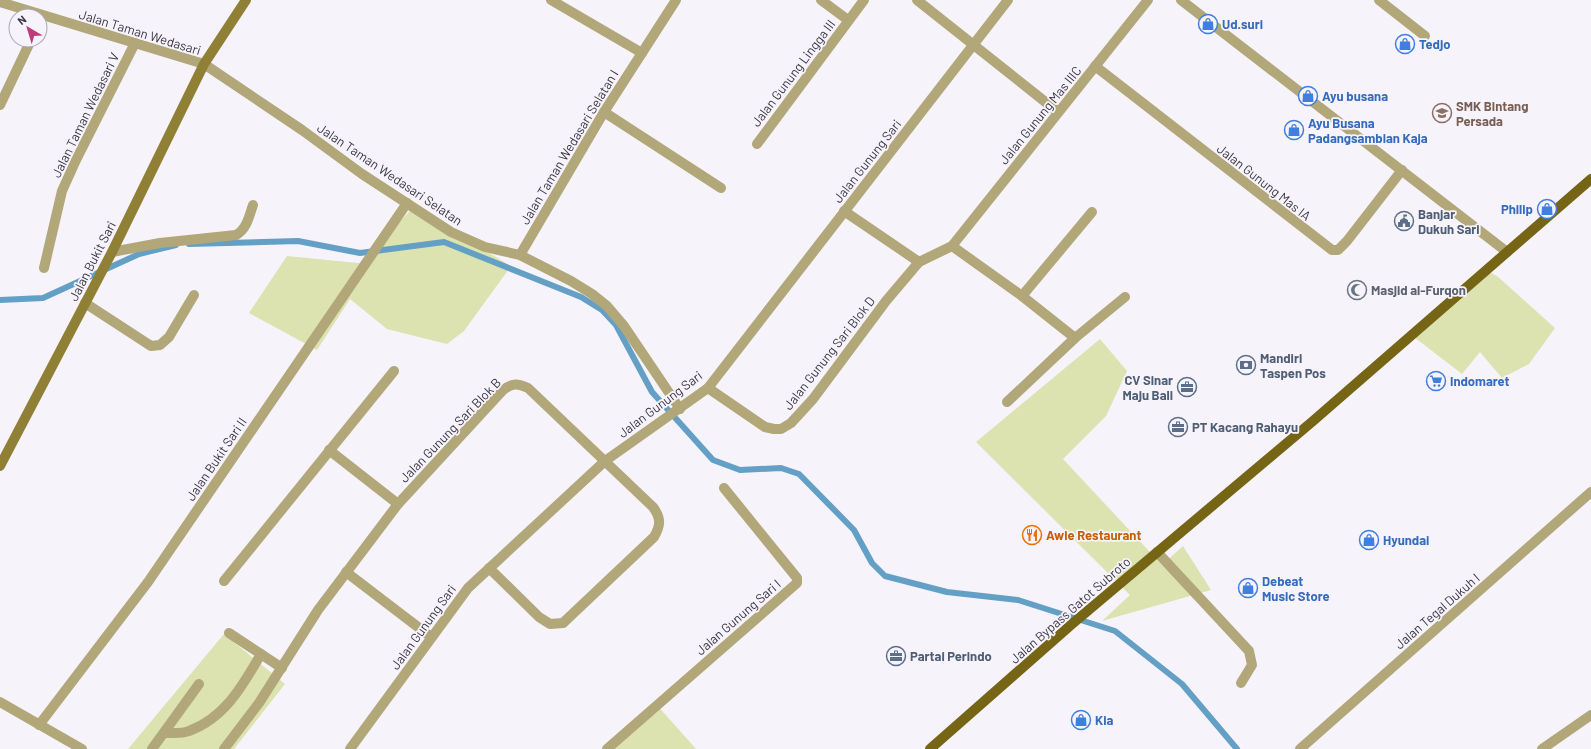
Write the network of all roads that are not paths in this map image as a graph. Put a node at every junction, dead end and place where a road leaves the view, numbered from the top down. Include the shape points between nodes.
1 (246, 0) edge
2 (551, 0) edge
3 (676, 0) edge
4 (821, 0) edge
5 (864, 0) edge
6 (918, 0) edge
7 (1008, 0) edge
8 (1148, 0) edge
9 (1181, 0) edge
10 (1379, 0) edge
11 (0, 2) edge
12 (562, 3) edge
13 (15, 8) edge
14 (48, 20) edge
15 (848, 20) junction
16 (1425, 36) dead end
17 (135, 43) junction
18 (973, 44) junction
19 (27, 48) edge
20 (642, 53) junction
21 (204, 64) junction
22 (1095, 66) junction
23 (0, 105) edge
24 (604, 112) junction
25 (1058, 112) junction
26 (757, 144) dead end
27 (1402, 170) junction
28 (1591, 179) edge
29 (721, 188) dead end
30 (407, 203) junction
31 (253, 205) dead end
32 (844, 211) junction
33 (1092, 212) dead end
34 (952, 246) junction
35 (112, 252) junction
36 (1507, 252) junction
37 (520, 255) junction
38 (919, 262) junction
39 (44, 268) dead end
40 (194, 295) dead end
41 (1022, 296) junction
42 (1125, 297) dead end
43 (85, 303) junction
44 (1075, 338) junction
45 (394, 370) dead end
46 (708, 388) junction
47 (1007, 402) dead end
48 (680, 409) junction
49 (330, 450) junction
50 (604, 460) junction
51 (0, 466) edge
52 (724, 488) dead end
53 (1591, 492) edge
54 (398, 504) junction
55 (1158, 552) junction
56 (489, 568) junction
57 (346, 572) junction
58 (224, 581) dead end
59 (229, 633) dead end
60 (432, 637) junction
61 (261, 654) junction
62 (282, 668) junction
63 (1241, 683) dead end
64 (199, 684) dead end
65 (0, 702) edge
66 (1591, 715) edge
67 (39, 725) junction
68 (165, 733) junction
69 (82, 749) edge
70 (152, 749) edge
71 (224, 749) edge
72 (350, 749) edge
73 (606, 749) edge
74 (930, 749) edge
75 (1300, 749) edge
76 (1542, 749) edge

1 - 21 street, Jalan Bukit Sari
2 - 12 street
3 - 20 street, Jalan Taman Wedasari Selatan I
4 - 15 street
5 - 15 street, Jalan Gunung Lingga III
6 - 18 street
7 - 18 street, Jalan Gunung Sari
8 - 22 street, Jalan Gunung Mas IIIC
9 - 27 street
10 - 16 street
11 - 13 street, Jalan Taman Wedasari
12 - 20 street
14 - 17 street, Jalan Taman Wedasari
15 - 26 street, Jalan Gunung Lingga III
17 - 21 street, Jalan Taman Wedasari
17 - 39 street, Jalan Taman Wedasari V via 62,191
18 - 25 street
18 - 32 street, Jalan Gunung Sari
19 - 23 street
20 - 24 street, Jalan Taman Wedasari Selatan I
21 - 30 street, Jalan Taman Wedasari Selatan
21 - 35 street, Jalan Bukit Sari
22 - 25 street, Jalan Gunung Mas IIIC
22 - 27 street, Jalan Gunung Mas IA via 1332,250 1338,250 1347,242
24 - 29 street
24 - 37 street, Jalan Taman Wedasari Selatan I
25 - 34 street, Jalan Gunung Mas IIIC
27 - 36 street
28 - 36 main road, Jalan Bypass Gatot Subroto
30 - 37 street, Jalan Taman Wedasari Selatan via 451,232 485,247
30 - 67 street, Jalan Bukit Sari II via 148,582
31 - 35 street via 245,227 236,235
32 - 38 street
32 - 46 street, Jalan Gunung Sari
33 - 41 street
34 - 38 street, Jalan Gunung Sari Blok D
34 - 41 street
35 - 43 street, Jalan Bukit Sari
36 - 55 main road, Jalan Bypass Gatot Subroto
37 - 48 street, Jalan Taman Wedasari Selatan via 571,281 607,306 624,326
38 - 46 street, Jalan Gunung Sari Blok D via 788,426 774,429 765,427
40 - 43 street via 169,337 160,345 151,346
41 - 44 street
42 - 44 street
43 - 51 street, Jalan Bukit Sari
44 - 47 street
45 - 49 street
46 - 48 street, Jalan Gunung Sari
48 - 50 street, Jalan Gunung Sari
49 - 54 street
49 - 58 street
50 - 54 street, Jalan Gunung Sari Blok B via 528,388 518,384 509,385
50 - 56 street, Jalan Gunung Sari
50 - 56 street, Jalan Gunung Sari Blok B via 653,507 659,516 659,527 654,537 573,615 563,623 550,624 539,617
52 - 73 street, Jalan Gunung Sari I via 797,578 797,583
53 - 75 street, Jalan Tegal Dukuh I
54 - 57 street, Jalan Gunung Sari Blok B
55 - 63 street via 1249,651 1252,665
55 - 74 main road, Jalan Bypass Gatot Subroto
56 - 60 street, Jalan Gunung Sari via 468,588
57 - 60 street
57 - 62 street, Jalan Gunung Sari Blok B via 318,610
59 - 61 street
60 - 72 street, Jalan Gunung Sari
61 - 62 street
61 - 68 street via 238,693 210,721 188,732
62 - 71 street, Jalan Gunung Sari Blok B
64 - 68 street
65 - 67 street
66 - 76 street
67 - 69 street
68 - 70 street

